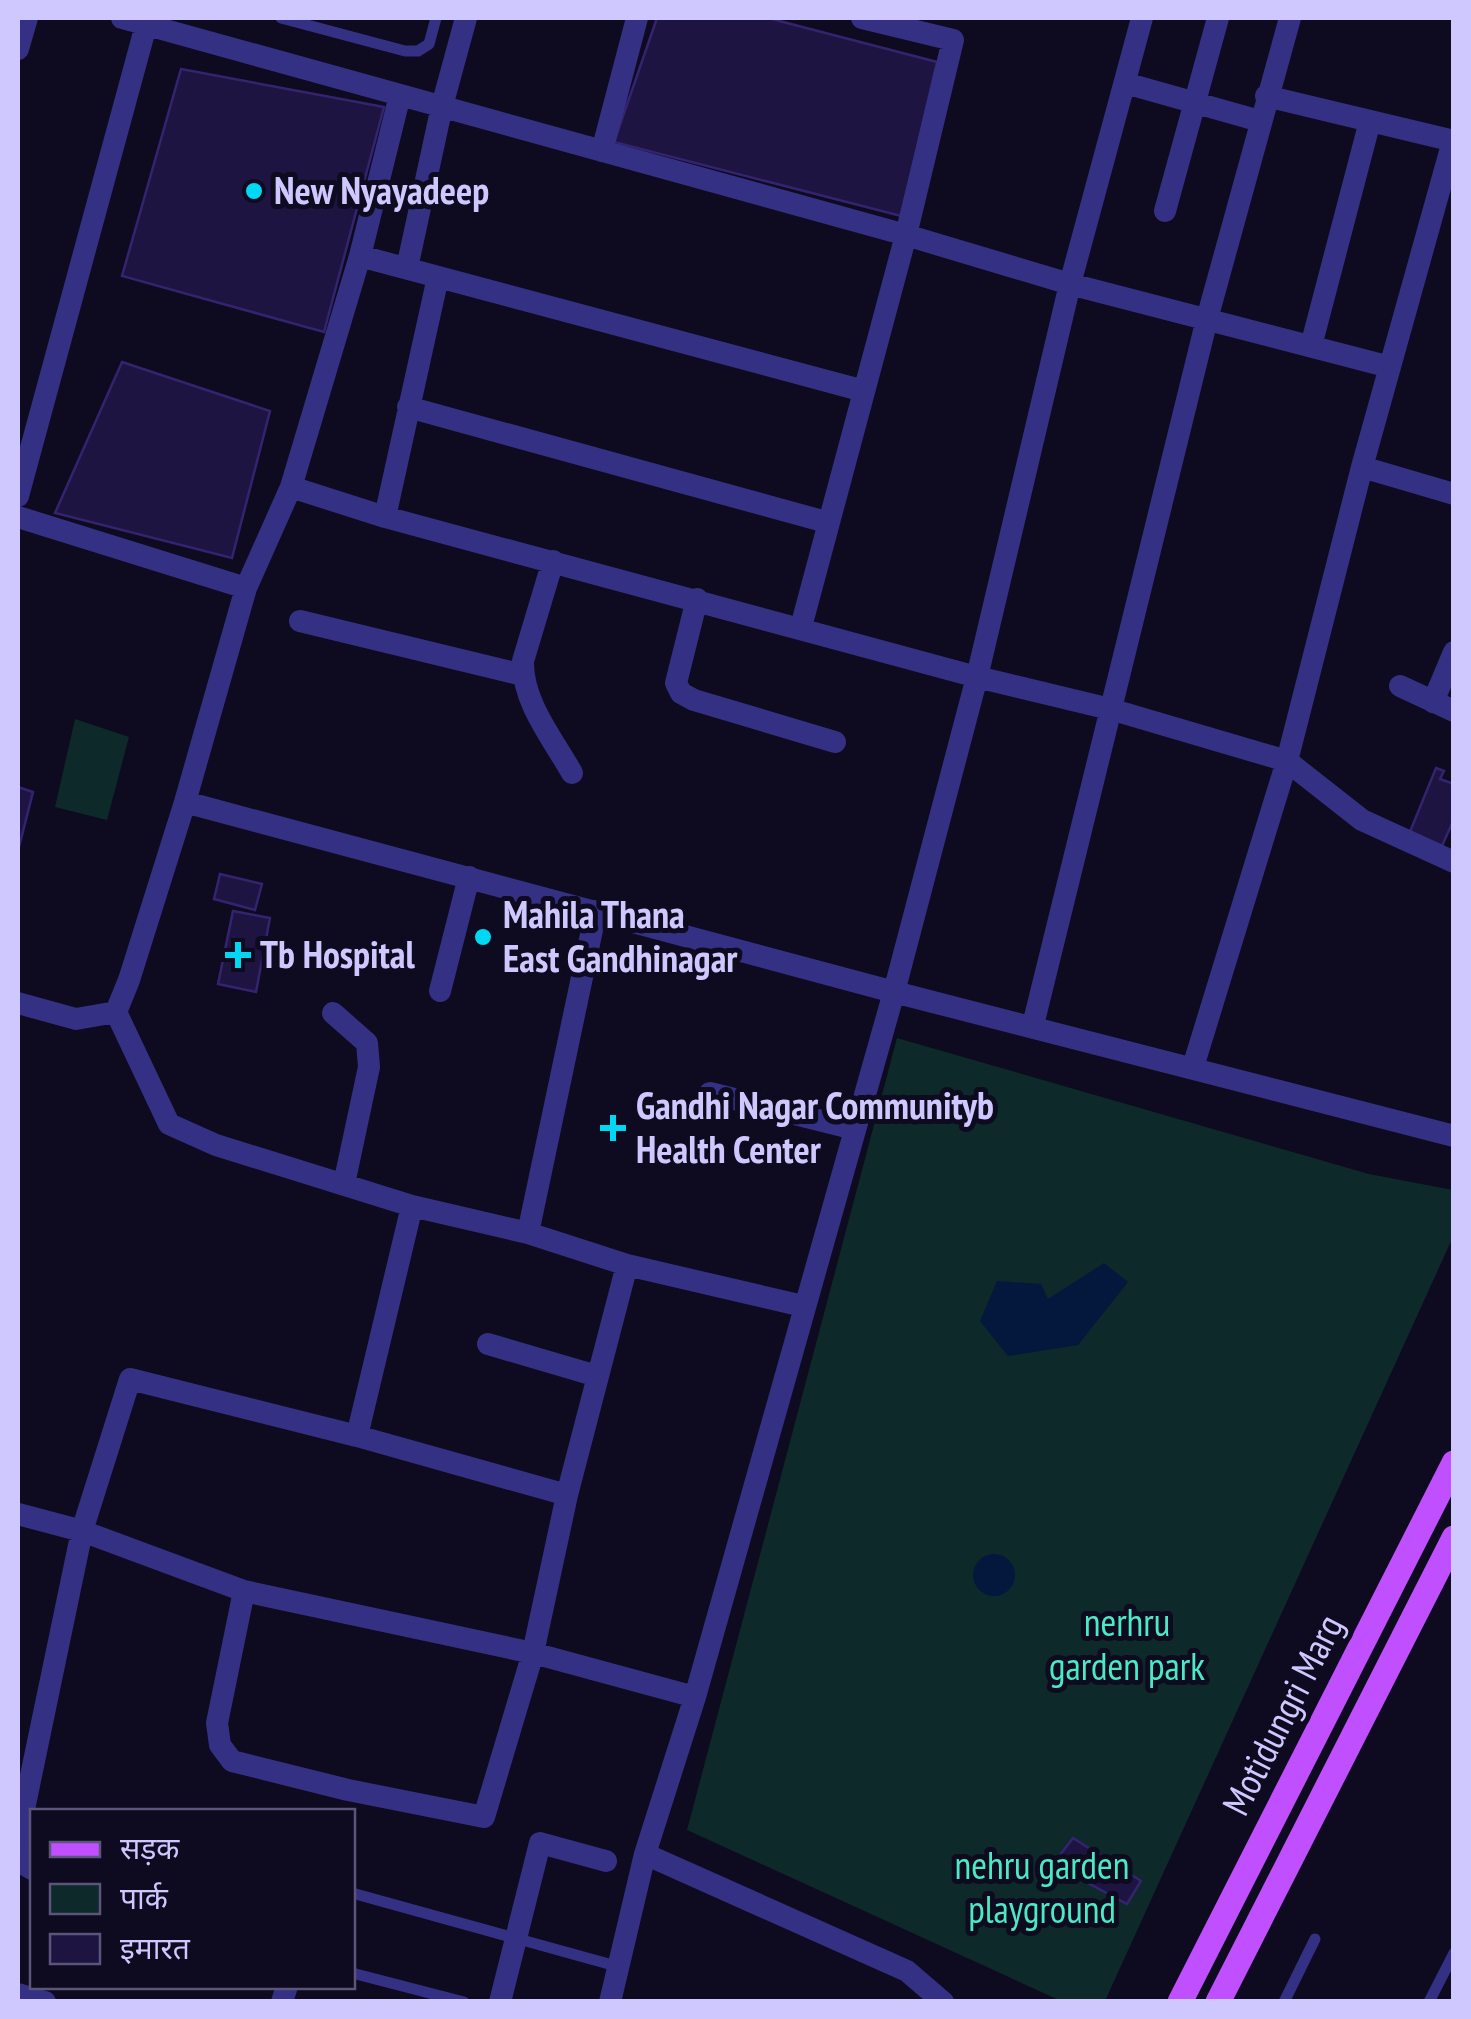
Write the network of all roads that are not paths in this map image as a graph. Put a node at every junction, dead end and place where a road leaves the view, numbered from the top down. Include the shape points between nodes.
1 (27, 18) edge
2 (122, 18) edge
3 (282, 18) edge
4 (436, 18) edge
5 (466, 18) edge
6 (637, 18) edge
7 (862, 18) edge
8 (1142, 18) edge
9 (1218, 18) edge
10 (1290, 18) edge
11 (147, 21) edge
12 (18, 49) edge
13 (1125, 83) junction
14 (400, 94) junction
15 (1266, 96) junction
16 (1193, 103) junction
17 (442, 106) junction
18 (1260, 120) junction
19 (1370, 121) junction
20 (1453, 141) edge
21 (602, 150) junction
22 (1165, 211) dead end
23 (906, 235) junction
24 (360, 256) junction
25 (408, 268) junction
26 (438, 277) junction
27 (1070, 284) junction
28 (1207, 319) junction
29 (1311, 346) junction
30 (1390, 367) junction
31 (864, 391) junction
32 (408, 408) junction
33 (1362, 466) junction
34 (290, 487) junction
35 (1454, 494) edge
36 (18, 496) edge
37 (385, 516) junction
38 (18, 517) edge
39 (826, 522) junction
40 (553, 562) junction
41 (246, 588) junction
42 (697, 600) junction
43 (300, 622) dead end
44 (800, 627) junction
45 (1454, 652) edge
46 (523, 675) junction
47 (976, 677) junction
48 (1400, 686) dead end
49 (1443, 707) edge
50 (1110, 709) junction
51 (834, 742) dead end
52 (1287, 760) junction
53 (572, 773) dead end
54 (184, 802) junction
55 (1454, 862) edge
56 (470, 877) junction
57 (596, 911) junction
58 (440, 990) dead end
59 (894, 992) junction
60 (18, 1003) edge
61 (116, 1012) junction
62 (333, 1013) dead end
63 (1032, 1025) junction
64 (1194, 1067) junction
65 (710, 1093) dead end
66 (856, 1129) junction
67 (1454, 1136) edge
68 (344, 1184) junction
69 (412, 1206) junction
70 (528, 1233) junction
71 (628, 1265) junction
72 (804, 1306) junction
73 (488, 1344) dead end
74 (597, 1376) junction
75 (356, 1436) junction
76 (1454, 1463) edge
77 (567, 1496) junction
78 (18, 1514) edge
79 (82, 1531) junction
80 (1454, 1538) edge
81 (244, 1591) junction
82 (534, 1652) junction
83 (695, 1697) junction
84 (345, 1801) edge
85 (18, 1840) edge
86 (644, 1854) junction
87 (606, 1861) dead end
88 (30, 1868) edge
89 (355, 1894) edge
90 (517, 1937) junction
91 (1315, 1939) dead end
92 (1454, 1953) edge
93 (616, 1966) junction
94 (355, 1974) edge
95 (18, 1994) edge
96 (46, 2002) edge
97 (464, 2002) edge
98 (500, 2002) edge
99 (610, 2002) edge
100 (943, 2002) edge
101 (1180, 2002) edge
102 (1218, 2002) edge
103 (1284, 2002) edge
104 (1429, 2002) edge

1 - 12 street
2 - 11 street
3 - 4 lane via 405,51 429,44
5 - 17 street
6 - 21 street
7 - 23 street via 953,40
8 - 13 street
9 - 16 street
10 - 15 street
11 - 14 street
11 - 36 street
13 - 16 street
13 - 27 street
14 - 17 street
14 - 24 street
15 - 18 street
15 - 19 street
16 - 18 street
16 - 22 street
17 - 21 street
17 - 25 street
18 - 28 street
19 - 20 street
19 - 29 street
20 - 30 street
21 - 23 street
23 - 27 street
23 - 31 street
24 - 25 street
24 - 34 street
25 - 26 street
26 - 31 street
26 - 32 street
27 - 28 street
27 - 47 street
28 - 29 street
28 - 50 street
29 - 30 street
30 - 33 street
31 - 39 street
32 - 37 street
32 - 39 street
33 - 35 street
33 - 52 street
34 - 37 street
34 - 41 street
37 - 40 street
38 - 41 street
39 - 44 street
40 - 42 street
40 - 46 street
41 - 54 street
42 - 44 street
42 - 51 street via 676,684 681,693
43 - 46 street
44 - 47 street
45 - 49 street
46 - 53 street
47 - 50 street
47 - 59 street
48 - 49 street
50 - 52 street
50 - 63 street
52 - 55 street via 1362,820
52 - 64 street
54 - 56 street
54 - 61 street
56 - 57 street
56 - 58 street
57 - 59 street
57 - 70 street
59 - 63 street
59 - 66 street
60 - 61 street via 76,1019
61 - 68 street via 169,1124
62 - 68 street via 367,1044 370,1067
63 - 64 street
64 - 67 street
65 - 66 street
66 - 72 street
68 - 69 street
69 - 70 street
69 - 75 street
70 - 71 street
71 - 72 street
71 - 74 street
72 - 83 street
73 - 74 street
74 - 77 street
75 - 77 street
75 - 79 street via 130,1379
76 - 101 main road, Motidungri Marg
77 - 82 street
78 - 79 street
79 - 81 street
79 - 85 street
80 - 102 main road
81 - 82 street
81 - 84 street via 217,1722 220,1745 232,1761
82 - 83 street
82 - 84 street via 484,1817
83 - 86 street
85 - 88 street via 20,1862
86 - 93 street
86 - 100 street via 906,1971
87 - 90 street via 540,1843
89 - 90 lane
90 - 93 lane
90 - 98 street
91 - 103 lane
92 - 104 lane
93 - 99 street
94 - 97 lane
95 - 96 street

